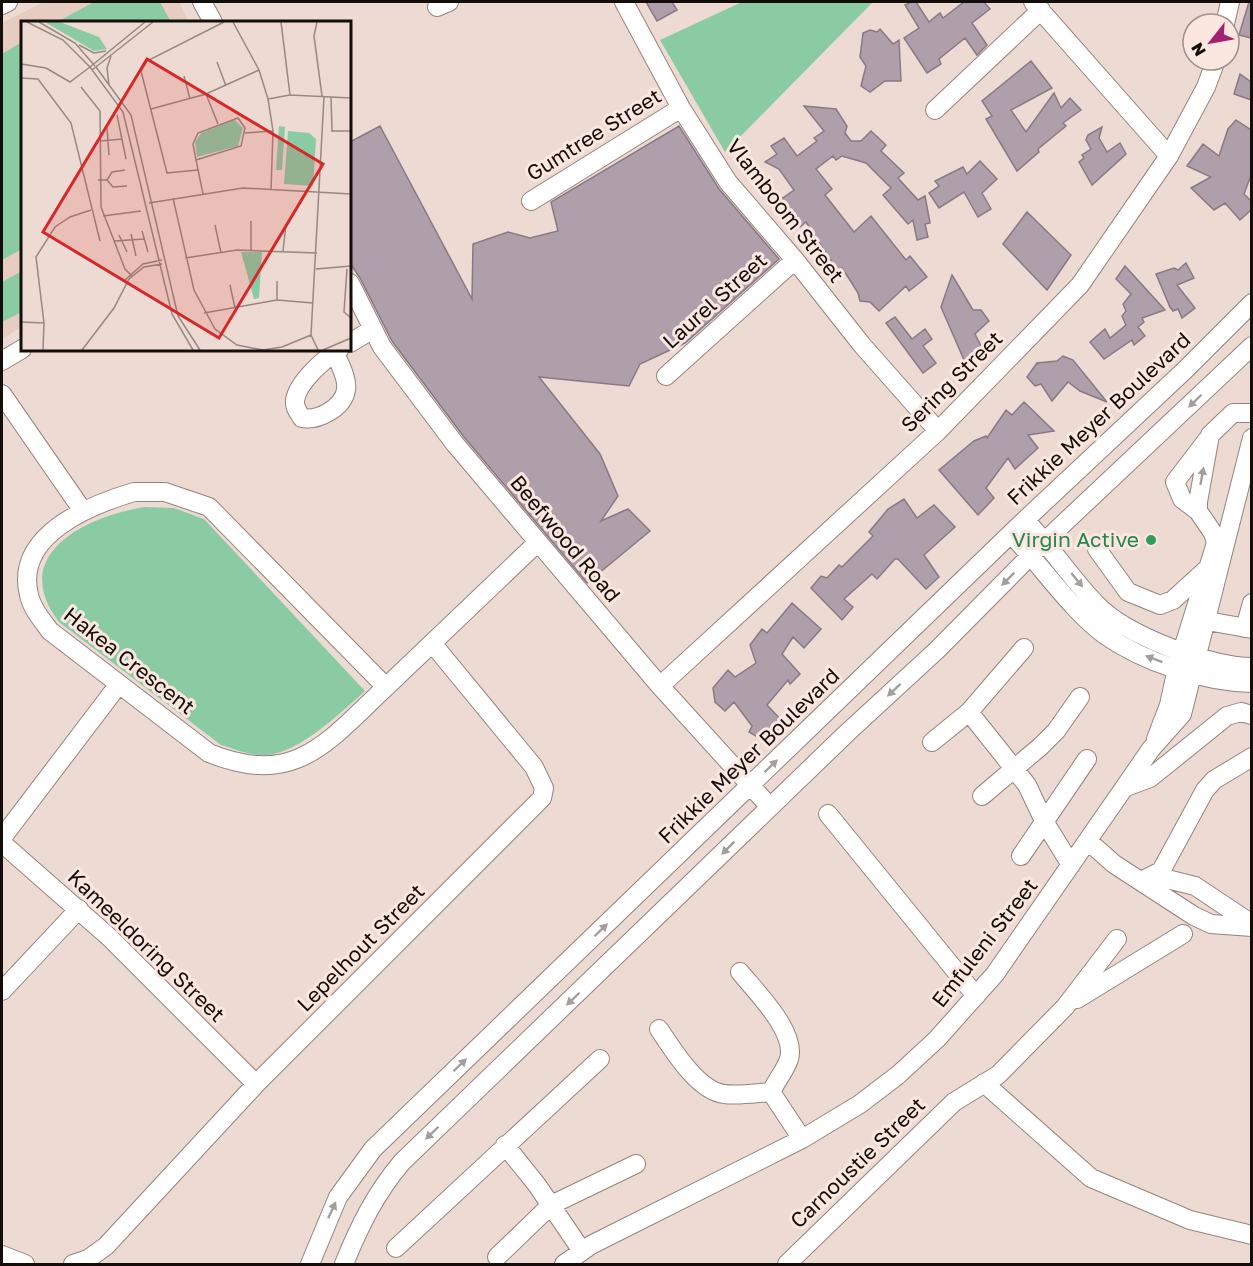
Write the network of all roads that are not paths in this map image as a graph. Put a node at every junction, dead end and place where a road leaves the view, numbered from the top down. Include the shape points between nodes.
1 (8, 2) edge
2 (202, 2) edge
3 (624, 2) edge
4 (2, 5) edge
5 (1037, 6) edge
6 (212, 21) edge
7 (1212, 72) edge
8 (681, 108) junction
9 (934, 110) dead end
10 (1169, 156) junction
11 (531, 201) dead end
12 (795, 260) junction
13 (351, 285) edge
14 (1251, 303) edge
15 (374, 329) junction
16 (351, 342) edge
17 (1251, 346) edge
18 (21, 350) edge
19 (2, 361) edge
20 (1185, 370) junction
21 (666, 376) dead end
22 (1220, 376) junction
23 (2, 394) edge
24 (1251, 413) edge
25 (938, 431) junction
26 (1210, 435) junction
27 (1251, 438) edge
28 (82, 511) junction
29 (1198, 511) junction
30 (1025, 520) junction
31 (1011, 534) junction
32 (1045, 541) junction
33 (538, 542) junction
34 (1097, 549) dead end
35 (1031, 555) junction
36 (1209, 568) junction
37 (1251, 603) edge
38 (1207, 621) junction
39 (1248, 628) edge
40 (432, 643) junction
41 (1024, 648) dead end
42 (1188, 662) junction
43 (1251, 667) edge
44 (1220, 680) junction
45 (1251, 683) edge
46 (119, 684) junction
47 (660, 686) junction
48 (386, 687) junction
49 (1080, 697) dead end
50 (969, 712) junction
51 (1182, 714) junction
52 (1251, 715) edge
53 (932, 742) dead end
54 (1151, 749) junction
55 (1251, 756) edge
56 (1087, 759) dead end
57 (1014, 768) junction
58 (752, 785) junction
59 (1126, 787) junction
60 (982, 796) dead end
61 (770, 807) junction
62 (828, 814) dead end
63 (1044, 821) junction
64 (2, 838) edge
65 (1088, 841) junction
66 (2, 843) edge
67 (1022, 856) dead end
68 (1071, 865) junction
69 (1149, 878) junction
70 (79, 909) junction
71 (1251, 925) edge
72 (1183, 934) dead end
73 (1117, 939) dead end
74 (740, 972) dead end
75 (2, 991) edge
76 (976, 996) junction
77 (1065, 1006) junction
78 (659, 1029) dead end
79 (600, 1059) dead end
80 (984, 1083) junction
81 (256, 1084) junction
82 (771, 1092) junction
83 (802, 1139) junction
84 (505, 1145) junction
85 (636, 1164) dead end
86 (551, 1205) junction
87 (1251, 1235) edge
88 (396, 1248) dead end
89 (582, 1251) junction
90 (2, 1255) edge
91 (497, 1257) dead end
92 (25, 1264) edge
93 (73, 1264) edge
94 (309, 1264) edge
95 (344, 1264) edge
96 (564, 1264) edge
97 (787, 1264) edge

1 - 4 street
2 - 6 street
3 - 8 street, Vlamboom Street
5 - 9 street
5 - 10 street
7 - 10 street, Sering Street
8 - 11 street, Gumtree Street
8 - 12 street, Vlamboom Street via 728,182
10 - 25 street, Sering Street via 1080,285
12 - 21 street, Laurel Street
12 - 25 street, Vlamboom Street via 862,345
13 - 15 street, Beefwood Road
14 - 20 street, Frikkie Meyer Boulevard
15 - 16 street
15 - 33 street, Beefwood Road via 382,347 454,444
17 - 22 street
18 - 19 street
20 - 22 street via 1205,369
20 - 30 street, Frikkie Meyer Boulevard
22 -> 32 street
23 - 28 street
24 - 26 street via 1233,413
25 - 47 street, Sering Street
29 -> 26 street
26 - 29 street via 1175,482 1182,499
27 - 38 street
28 - 46 street, Hakea Crescent via 36,548 28,576 29,595 37,614 51,631
28 - 48 street, Hakea Crescent via 135,492 165,492 210,507
29 - 36 street via 1215,539
30 - 31 street, Frikkie Meyer Boulevard
30 - 32 street
31 - 35 street
58 -> 31 street, Frikkie Meyer Boulevard
32 - 35 street
32 -> 42 street via 1096,605 1114,621
33 - 40 street, Hakea Crescent
33 - 47 street, Beefwood Road
34 - 36 street via 1128,592 1160,605 1173,600
42 -> 35 street via 1129,648 1104,634
35 -> 61 street via 937,650
36 - 42 street
37 - 39 street
38 - 39 street
38 - 42 street
40 - 48 street, Hakea Crescent
40 - 81 street, Lepelhout Street via 534,767 544,788 542,798
41 - 50 street
42 - 43 street
42 - 44 street
42 - 51 street, Emfuleni Street
42 - 54 street, Emfuleni Street
44 - 45 street
44 - 51 street
46 - 48 street, Hakea Crescent via 209,753 234,763 261,767 310,754
46 - 64 street
47 - 58 street, Beefwood Road
49 - 57 street via 1056,731
50 - 53 street
50 - 57 street
51 - 54 street, Emfuleni Street
52 - 59 street via 1241,712 1227,716 1150,778
54 - 59 street, Emfuleni Street
55 - 69 street via 1205,790 1171,857
56 - 63 street
57 - 60 street
57 - 63 street via 1034,795
58 - 61 street, Beefwood Road
94 -> 58 street, Frikkie Meyer Boulevard via 338,1197 373,1149
59 - 65 street, Emfuleni Street
61 -> 95 street via 402,1162 361,1222
62 - 76 street
63 - 67 street
63 - 68 street
65 - 68 street, Emfuleni Street
65 - 69 street via 1114,864
66 - 70 street, Kameeldoring Street
68 - 76 street, Emfuleni Street
69 - 71 street via 1195,886
69 - 71 street via 1174,904 1211,924
70 - 75 street
70 - 81 street, Kameeldoring Street
72 - 77 street
73 - 77 street
74 - 82 street via 771,1009 789,1040 789,1061
76 - 83 street, Emfuleni Street via 898,1075 860,1104
77 - 80 street, Carnoustie Street via 998,1075
78 - 82 street via 712,1092
79 - 84 street
80 - 87 street via 1090,1178 1190,1220
80 - 97 street, Carnoustie Street via 962,1095
81 - 93 street, Lepelhout Street via 106,1246
82 - 83 street
83 - 89 street, Emfuleni Street
84 - 86 street
84 - 88 street
85 - 86 street
86 - 89 street
86 - 91 street
89 - 96 street, Emfuleni Street
90 - 92 street

